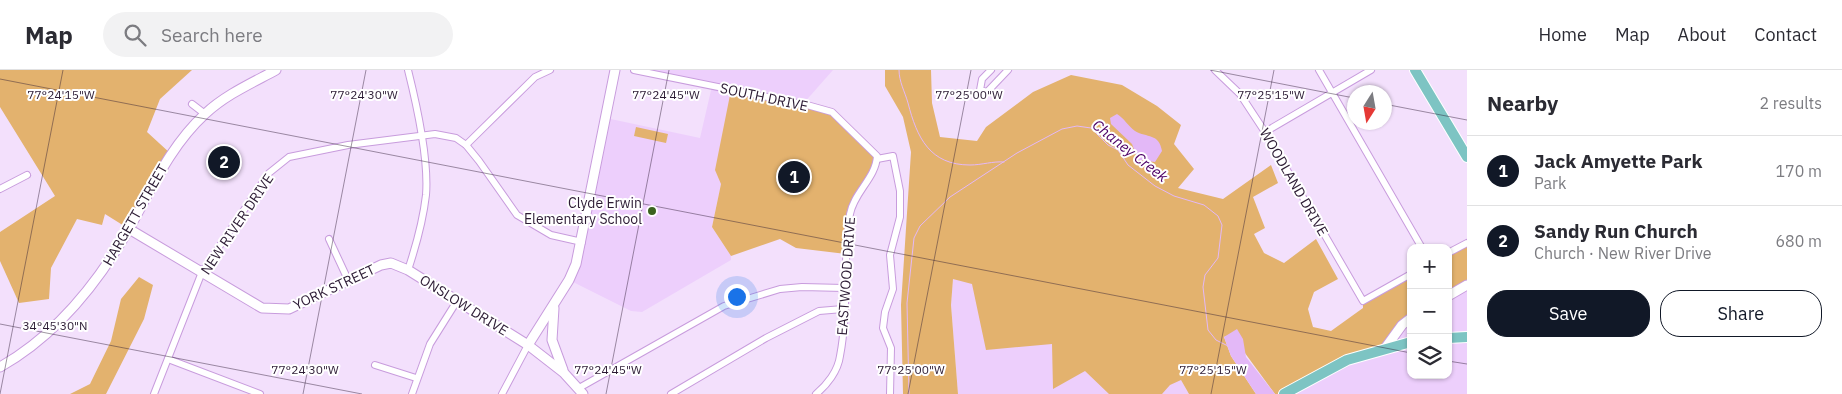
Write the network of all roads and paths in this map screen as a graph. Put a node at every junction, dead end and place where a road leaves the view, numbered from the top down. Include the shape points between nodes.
1 (276, 70) edge
2 (408, 70) edge
3 (550, 70) edge
4 (615, 70) edge
5 (634, 70) edge
6 (991, 70) edge
7 (1008, 70) edge
8 (1215, 70) edge
9 (1319, 70) edge
10 (1371, 70) edge
11 (1415, 70) edge
12 (1332, 93) junction
13 (192, 104) dead end
14 (205, 114) junction
15 (1265, 132) junction
16 (422, 136) junction
17 (466, 146) junction
18 (877, 157) junction
19 (1467, 157) edge
20 (26, 174) dead end
21 (1, 187) edge
22 (129, 229) junction
23 (329, 239) dead end
24 (582, 242) junction
25 (1467, 242) edge
26 (1420, 244) edge
27 (1452, 251) edge
28 (408, 270) junction
29 (202, 272) junction
30 (1407, 276) edge
31 (349, 282) junction
32 (1467, 285) edge
33 (844, 288) junction
34 (1452, 294) edge
35 (457, 302) junction
36 (555, 302) junction
37 (843, 309) junction
38 (1407, 322) edge
39 (1467, 337) edge
40 (1452, 338) edge
41 (1407, 343) edge
42 (528, 345) junction
43 (1386, 347) junction
44 (168, 359) junction
45 (375, 364) dead end
46 (0, 367) edge
47 (564, 373) junction
48 (416, 378) junction
49 (581, 391) edge
50 (1287, 392) edge
51 (154, 394) edge
52 (260, 394) edge
53 (412, 394) edge
54 (502, 394) edge
55 (671, 394) edge
56 (816, 394) edge
57 (890, 394) edge

1 - 14 street, HARGETT STREET via 234,92
2 - 16 street, ONSLOW DRIVE
3 - 17 street via 535,77
4 - 24 street
5 - 18 street, SOUTH DRIVE via 832,112
6 - 7 street via 982,79 980,90 987,92 993,88
8 - 15 street, WOODLAND DRIVE via 1240,94
9 - 12 street
10 - 12 street
11 - 19 main road
12 - 15 street
12 - 26 street
13 - 14 street
14 - 22 street, HARGETT STREET via 167,160
15 - 30 street, WOODLAND DRIVE via 1363,301
16 - 17 street, NEW RIVER DRIVE via 444,135 456,138
16 - 28 street, ONSLOW DRIVE via 426,194
16 - 29 street, NEW RIVER DRIVE via 348,145 289,157 269,173
17 - 24 street via 517,215 550,235
18 - 33 street, EASTWOOD DRIVE via 876,167 850,211
18 - 57 street via 893,156 900,191 900,218 890,256 893,289 883,328 891,348
20 - 21 street
22 - 29 street, YORK STREET
22 - 46 street, HARGETT STREET via 105,269 64,319 25,353
23 - 31 street
24 - 36 street via 569,280
25 - 27 street
28 - 31 street, YORK STREET via 391,263 381,265
28 - 35 street, ONSLOW DRIVE
29 - 31 street, YORK STREET via 262,308 289,309
29 - 44 street, NEW RIVER DRIVE
32 - 34 street
33 - 37 street, EASTWOOD DRIVE
33 - 49 street via 780,289 724,306
35 - 42 street, ONSLOW DRIVE
35 - 48 street via 430,344
36 - 42 street
36 - 47 street via 552,340
37 - 55 street via 819,312 766,338
37 - 56 street, EASTWOOD DRIVE via 840,358 827,386
38 - 43 street
39 - 40 main road
41 - 43 main road
42 - 47 street, ONSLOW DRIVE
42 - 54 street
43 - 50 main road via 1339,364
44 - 51 street, NEW RIVER DRIVE
44 - 52 street
45 - 48 street
47 - 49 street, ONSLOW DRIVE
48 - 53 street

